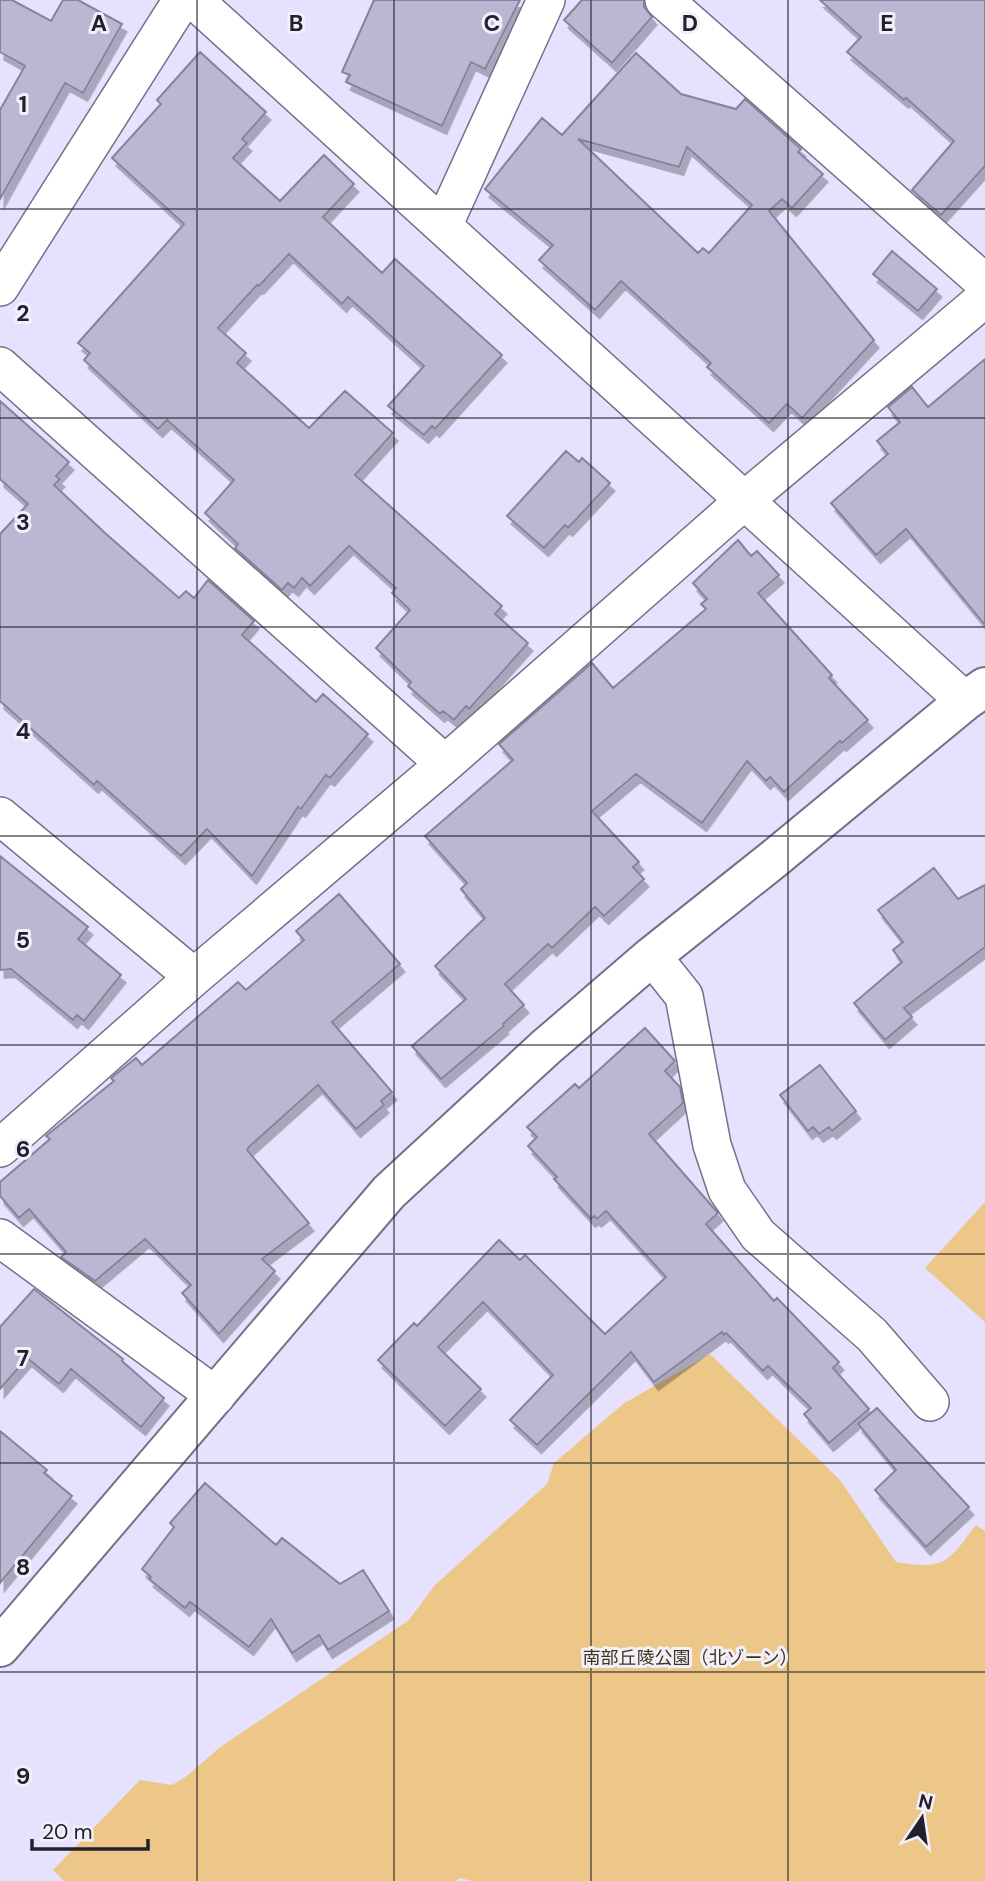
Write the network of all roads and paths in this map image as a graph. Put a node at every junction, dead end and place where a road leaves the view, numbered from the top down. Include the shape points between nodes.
1 (182, 0) edge
2 (194, 0) edge
3 (546, 0) edge
4 (664, 0) edge
5 (443, 226) junction
6 (985, 283) edge
7 (0, 287) edge
8 (985, 298) edge
9 (0, 366) edge
10 (745, 500) junction
11 (975, 694) edge
12 (445, 764) junction
13 (0, 816) edge
14 (652, 956) junction
15 (194, 977) junction
16 (0, 1148) edge
17 (0, 1238) edge
18 (216, 1396) junction
19 (930, 1402) dead end
20 (0, 1647) edge

1 - 7 street
2 - 5 street
3 - 5 street
4 - 6 street
5 - 10 street
8 - 10 street
9 - 12 street
10 - 11 street
10 - 12 street
11 - 14 street
12 - 15 street
13 - 15 street
14 - 18 street via 389,1192
14 - 19 street via 684,996 712,1145 727,1190 758,1235 872,1335
15 - 16 street
17 - 18 street
18 - 20 street

